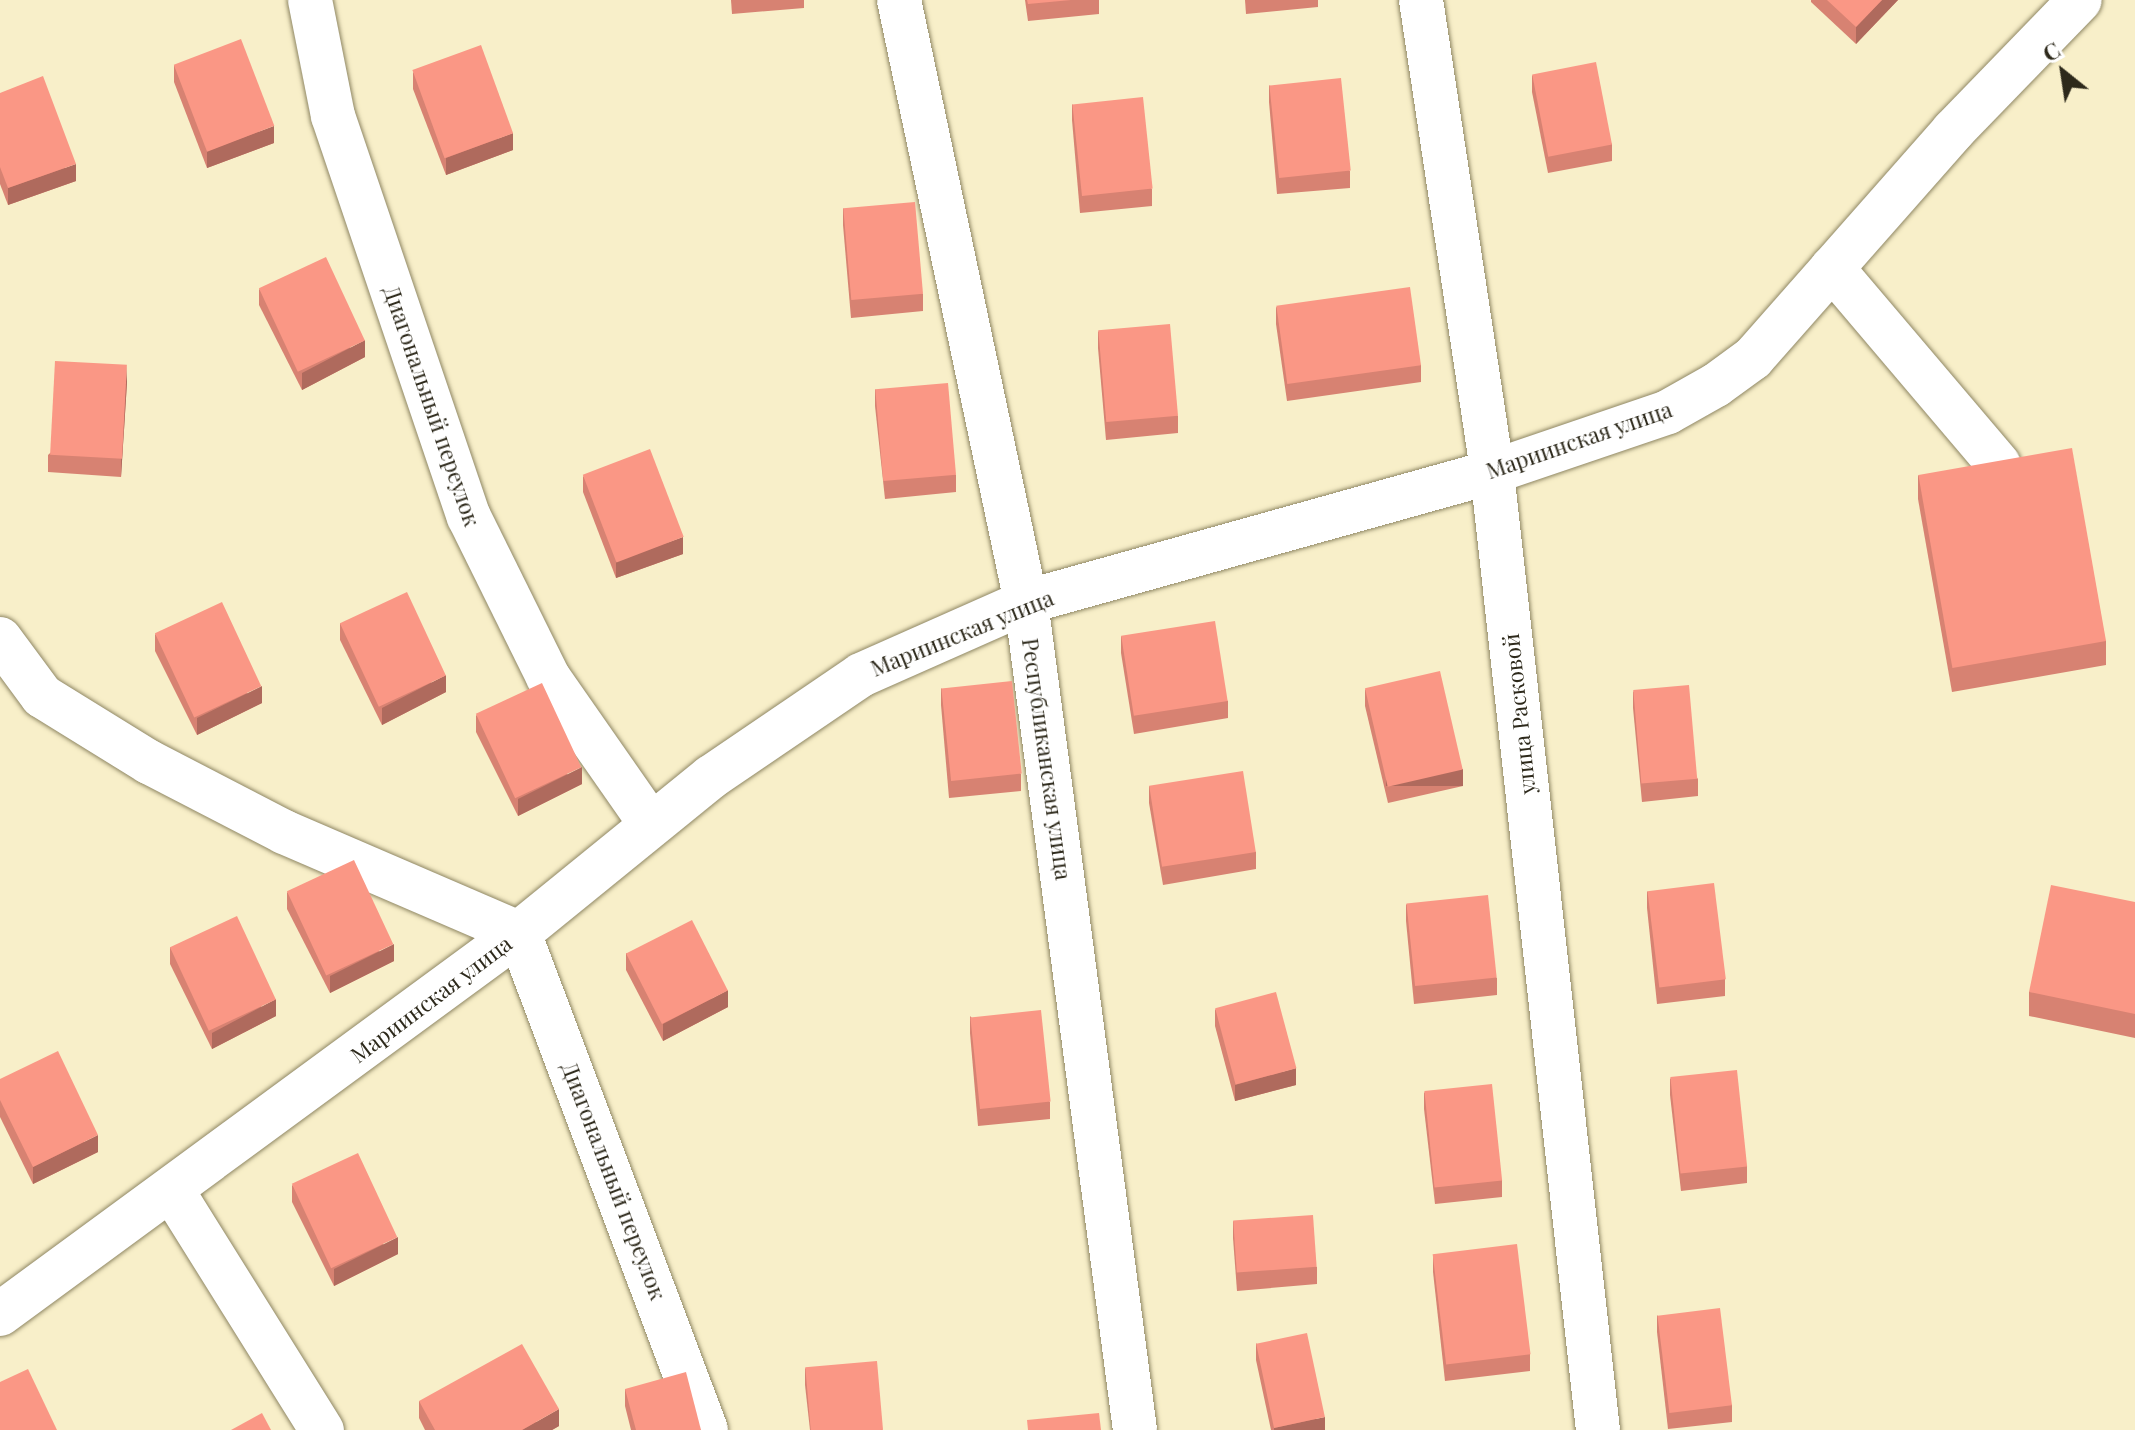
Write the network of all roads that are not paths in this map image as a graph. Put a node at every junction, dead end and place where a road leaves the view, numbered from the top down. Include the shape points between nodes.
1 (310, 0) edge
2 (899, 0) edge
3 (1421, 0) edge
4 (2080, 0) edge
5 (1832, 268) junction
6 (1999, 465) edge
7 (1492, 472) junction
8 (1026, 602) junction
9 (0, 639) edge
10 (650, 823) junction
11 (519, 933) junction
12 (173, 1192) junction
13 (0, 1314) edge
14 (322, 1430) edge
15 (706, 1430) edge
16 (1135, 1430) edge
17 (1598, 1430) edge

1 - 10 street, Диагональный переулок via 333,116 469,517 548,677
2 - 8 street, Республиканская улица
3 - 7 street, улица Расковой
4 - 5 street, Мариинская улица
5 - 6 street
5 - 7 street, Мариинская улица via 1753,358 1716,385 1668,412
7 - 8 street, Мариинская улица
7 - 17 street, улица Расковой
8 - 10 street, Мариинская улица via 861,675
8 - 16 street, Республиканская улица
9 - 11 street via 42,696 149,762 284,832
10 - 11 street, Мариинская улица
11 - 12 street, Мариинская улица
11 - 15 street, Диагональный переулок
12 - 13 street, Мариинская улица
12 - 14 street

